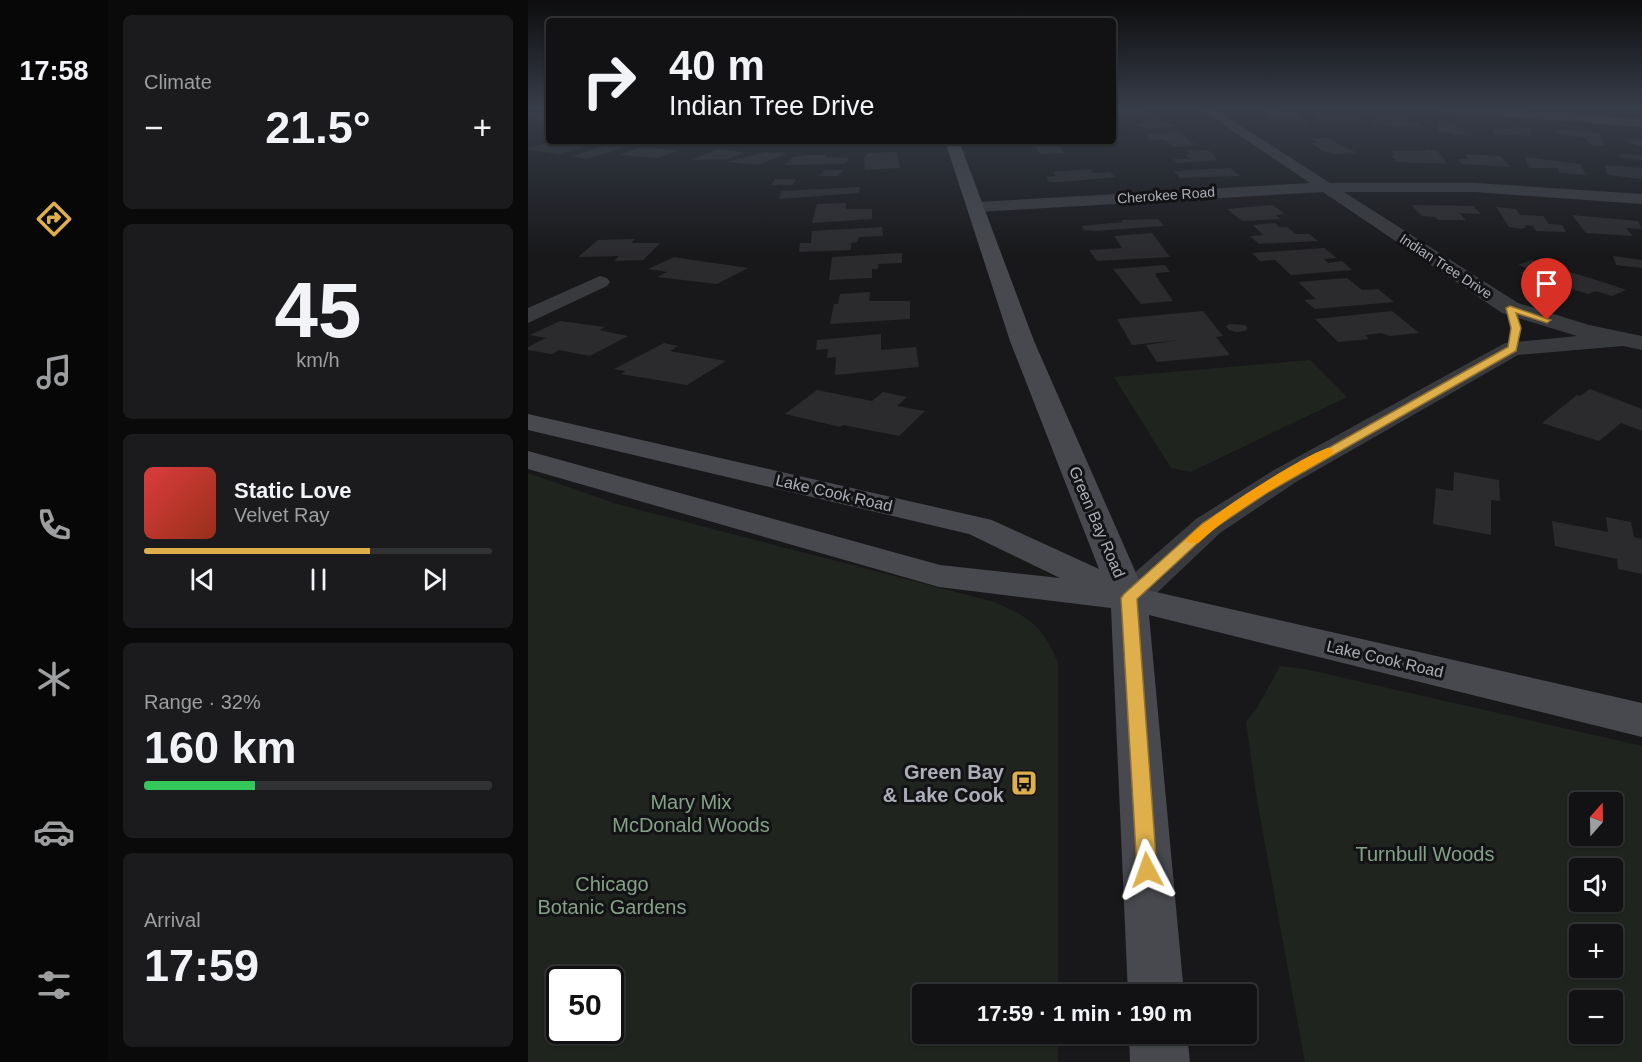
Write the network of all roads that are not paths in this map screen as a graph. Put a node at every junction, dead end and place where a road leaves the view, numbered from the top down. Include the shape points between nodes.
1 (958, 158) edge
2 (1279, 158) edge
3 (1322, 186) junction
4 (1642, 199) edge
5 (977, 207) junction
6 (600, 282) dead end
7 (1510, 308) junction
8 (528, 316) edge
9 (1630, 341) edge
10 (1513, 348) junction
11 (528, 422) edge
12 (528, 460) edge
13 (1129, 598) junction
14 (1642, 720) edge
15 (1154, 984) edge
16 (1159, 1044) edge
17 (1160, 1062) edge

1 - 5 main road, Green Bay Road
2 - 3 street, Indian Tree Drive
3 - 4 street, Cherokee Road via 1488,187
3 - 5 street, Cherokee Road
3 - 7 street, Indian Tree Drive
5 - 13 main road, Green Bay Road via 1022,341
6 - 8 street
7 - 9 street
7 - 10 street, Indian Tree Drive via 1516,328
9 - 10 street
10 - 13 street via 1275,482 1208,526
11 - 13 main road, Lake Cook Road via 980,526
12 - 13 main road, Lake Cook Road via 939,576
13 - 14 main road, Lake Cook Road
13 - 15 main road, Green Bay Road
16 - 17 main road

